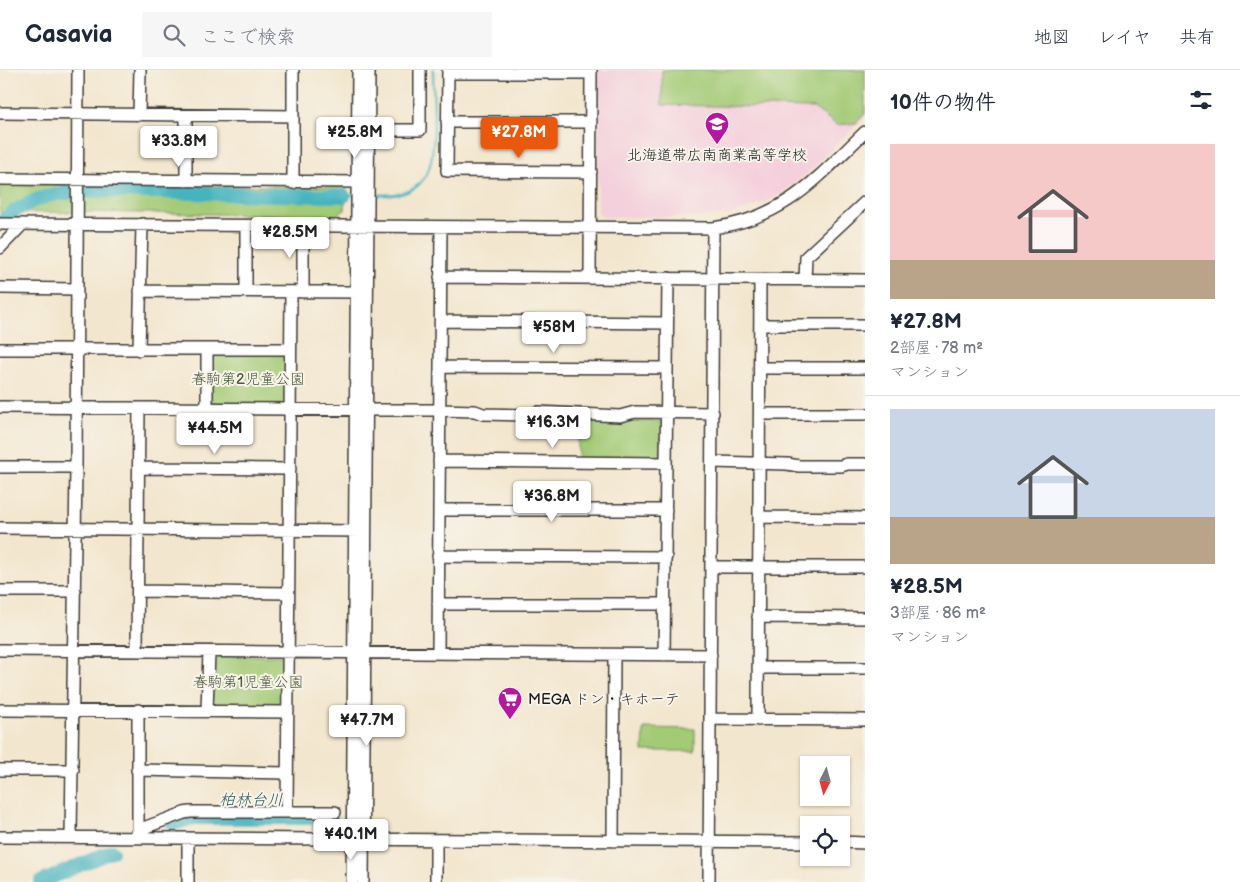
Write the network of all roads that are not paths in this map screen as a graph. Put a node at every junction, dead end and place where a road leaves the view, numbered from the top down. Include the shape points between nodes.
1 (78, 70) edge
2 (140, 70) edge
3 (293, 70) edge
4 (358, 70) edge
5 (369, 70) edge
6 (420, 70) edge
7 (448, 72) edge
8 (591, 72) edge
9 (0, 113) edge
10 (77, 114) junction
11 (139, 115) junction
12 (186, 116) junction
13 (293, 116) junction
14 (447, 122) junction
15 (591, 122) junction
16 (363, 130) junction
17 (865, 132) edge
18 (591, 172) junction
19 (0, 179) edge
20 (186, 181) junction
21 (76, 183) junction
22 (293, 183) junction
23 (361, 186) junction
24 (863, 208) edge
25 (0, 224) edge
26 (18, 224) junction
27 (77, 224) junction
28 (142, 224) junction
29 (246, 226) junction
30 (303, 226) junction
31 (362, 227) junction
32 (441, 227) junction
33 (591, 227) junction
34 (713, 228) junction
35 (0, 248) edge
36 (440, 278) junction
37 (590, 278) junction
38 (668, 278) junction
39 (713, 279) junction
40 (760, 280) junction
41 (805, 280) junction
42 (865, 280) edge
43 (0, 288) edge
44 (76, 289) junction
45 (246, 291) junction
46 (140, 292) junction
47 (297, 292) junction
48 (362, 292) junction
49 (440, 321) junction
50 (668, 323) junction
51 (760, 324) junction
52 (865, 325) edge
53 (0, 349) edge
54 (76, 349) junction
55 (290, 349) junction
56 (139, 350) junction
57 (207, 350) junction
58 (440, 367) junction
59 (667, 368) junction
60 (760, 368) junction
61 (865, 368) edge
62 (0, 407) edge
63 (75, 408) junction
64 (139, 408) junction
65 (207, 409) junction
66 (290, 410) junction
67 (361, 410) junction
68 (440, 410) junction
69 (667, 413) junction
70 (713, 413) junction
71 (760, 414) junction
72 (865, 414) edge
73 (439, 462) junction
74 (712, 462) junction
75 (759, 462) junction
76 (666, 463) junction
77 (865, 464) edge
78 (0, 467) edge
79 (76, 467) junction
80 (140, 468) junction
81 (290, 469) junction
82 (439, 510) junction
83 (666, 510) junction
84 (759, 517) junction
85 (865, 518) edge
86 (0, 528) edge
87 (75, 529) junction
88 (139, 530) junction
89 (289, 530) junction
90 (360, 531) junction
91 (438, 556) junction
92 (666, 557) junction
93 (711, 567) junction
94 (758, 567) junction
95 (865, 567) edge
96 (0, 591) edge
97 (74, 591) junction
98 (138, 591) junction
99 (288, 593) junction
100 (438, 604) junction
101 (666, 604) junction
102 (758, 618) junction
103 (865, 618) edge
104 (0, 650) edge
105 (74, 651) junction
106 (137, 651) junction
107 (209, 652) junction
108 (288, 653) junction
109 (360, 653) junction
110 (438, 653) junction
111 (664, 654) junction
112 (614, 655) junction
113 (711, 655) junction
114 (758, 668) junction
115 (865, 668) edge
116 (0, 710) edge
117 (138, 710) junction
118 (208, 710) junction
119 (73, 711) junction
120 (288, 712) junction
121 (710, 719) junction
122 (758, 720) junction
123 (865, 720) edge
124 (0, 770) edge
125 (73, 770) junction
126 (137, 770) junction
127 (287, 773) junction
128 (287, 812) junction
129 (335, 812) dead end
130 (137, 834) junction
131 (0, 837) edge
132 (71, 837) junction
133 (188, 838) junction
134 (359, 840) junction
135 (436, 840) junction
136 (613, 840) junction
137 (710, 841) junction
138 (800, 842) edge
139 (850, 842) edge
140 (865, 843) edge
141 (188, 882) edge
142 (352, 882) edge
143 (364, 882) edge
144 (436, 882) edge
145 (709, 882) edge

1 - 10 street
2 - 11 street
3 - 13 street
4 - 16 street
5 - 16 street
6 - 16 street via 420,130
7 - 8 street
7 - 14 street
8 - 15 street
9 - 10 street
10 - 11 street
10 - 21 street
11 - 12 street
12 - 13 street
12 - 20 street
13 - 22 street
14 - 15 street
14 - 18 street via 447,171
15 - 18 street
16 - 23 street
17 - 34 street via 791,200 756,218
18 - 33 street
19 - 21 street
20 - 21 street
20 - 22 street
21 - 27 street
22 - 23 street
23 - 31 street
24 - 41 street via 806,256
25 - 26 street
26 - 27 street
26 - 35 street
27 - 28 street
27 - 44 street
28 - 29 street
28 - 46 street
29 - 30 street
29 - 45 street
30 - 31 street
30 - 47 street
31 - 32 street
31 - 48 street
32 - 33 street
32 - 36 street
33 - 34 street
33 - 37 street
34 - 39 street
36 - 37 street
36 - 49 street
37 - 38 street
38 - 39 street
38 - 50 street
39 - 40 street
39 - 70 street
40 - 41 street
40 - 51 street
41 - 42 street
43 - 44 street
44 - 54 street
45 - 46 street
45 - 47 street
46 - 56 street
47 - 48 street
47 - 55 street
48 - 67 street
49 - 50 street
49 - 58 street
50 - 59 street
51 - 52 street
51 - 60 street
53 - 54 street
54 - 56 street
54 - 63 street
55 - 57 street
55 - 66 street
56 - 57 street
57 - 65 street
58 - 59 street
58 - 68 street
59 - 69 street
60 - 61 street
60 - 71 street
62 - 63 street
63 - 64 street
63 - 79 street
64 - 65 street
64 - 80 street
65 - 66 street
66 - 67 street
66 - 81 street
67 - 68 street
67 - 90 street
68 - 69 street via 530,415 538,412 620,416 635,412
68 - 73 street
69 - 70 street
69 - 76 street
70 - 74 street
71 - 72 street
71 - 75 street
73 - 76 street
73 - 82 street
74 - 75 street
74 - 93 street
75 - 77 street via 799,466
75 - 84 street
76 - 83 street
78 - 79 street
79 - 87 street
80 - 81 street
80 - 88 street
81 - 89 street
82 - 83 street
82 - 91 street
83 - 92 street
84 - 85 street
84 - 94 street
86 - 87 street
87 - 88 street
87 - 97 street
88 - 89 street
88 - 98 street
89 - 90 street
89 - 99 street
90 - 109 street
91 - 92 street
91 - 100 street
92 - 101 street
93 - 94 street
93 - 113 street
94 - 95 street
94 - 102 street
96 - 97 street
97 - 105 street
98 - 99 street
98 - 106 street
99 - 108 street
100 - 101 street
100 - 110 street
101 - 111 street
102 - 103 street
102 - 114 street
104 - 105 street
105 - 106 street
105 - 119 street
106 - 107 street
107 - 108 street
107 - 118 street
108 - 109 street
108 - 120 street
109 - 110 street
109 - 134 street
110 - 112 street
111 - 112 street
111 - 113 street
112 - 136 street
113 - 121 street
114 - 115 street
114 - 122 street
116 - 119 street
117 - 118 street
117 - 119 street
117 - 126 street
118 - 120 street
119 - 125 street
120 - 127 street
121 - 122 street
121 - 137 street
122 - 123 street
124 - 125 street
125 - 132 street
126 - 127 street
126 - 130 street
127 - 128 street
128 - 129 street
128 - 130 street via 184,813
130 - 132 street
130 - 133 street
131 - 132 street
133 - 134 street
133 - 141 street
134 - 135 street
134 - 142 street
134 - 143 street
135 - 136 street
135 - 144 street
136 - 137 street
137 - 138 street
137 - 145 street
139 - 140 street

